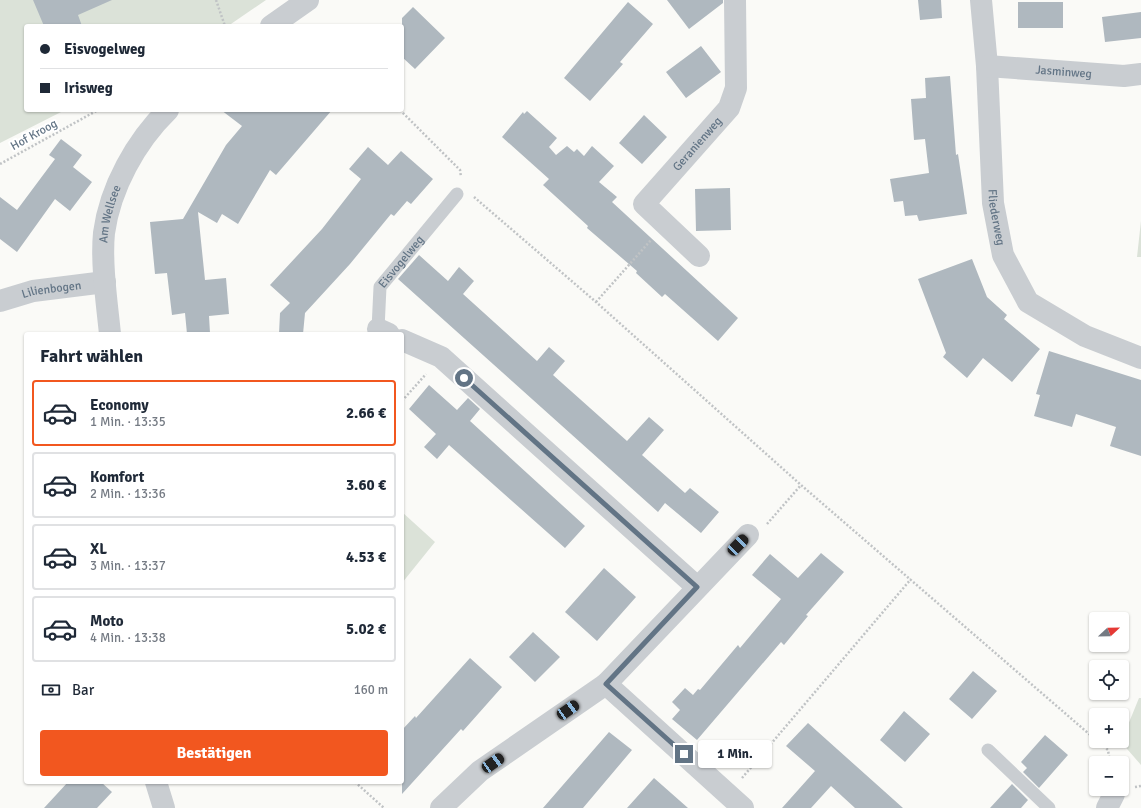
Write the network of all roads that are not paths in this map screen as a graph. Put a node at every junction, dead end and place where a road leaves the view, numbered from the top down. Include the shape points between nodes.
1 (308, 0) edge
2 (735, 0) edge
3 (981, 0) edge
4 (274, 24) edge
5 (987, 66) junction
6 (1141, 74) edge
7 (166, 112) edge
8 (463, 193) road end
9 (699, 256) dead end
10 (105, 282) junction
11 (0, 301) edge
12 (110, 332) edge
13 (384, 332) edge
14 (404, 341) edge
15 (1141, 358) edge
16 (748, 535) road end
17 (697, 587) junction
18 (606, 684) junction
19 (988, 750) dead end
20 (157, 784) edge
21 (736, 801) edge
22 (164, 808) edge
23 (441, 808) edge
24 (1049, 808) edge

1 - 4 street
2 - 9 street, Geranienweg via 736,88 729,108 644,204
3 - 5 street, Fliederweg
5 - 6 street, Jasminweg via 1124,76
5 - 15 street, Fliederweg via 992,203 1003,255 1028,302 1085,336
7 - 10 street, Am Wellsee via 144,136 117,183 104,233
8 - 13 lane, Eisvogelweg via 380,287
10 - 11 street, Lilienbogen via 32,291
10 - 12 street, Am Wellsee
14 - 17 street via 441,357
16 - 17 street
17 - 18 street
18 - 21 street
18 - 23 street via 480,771
19 - 24 lane
20 - 22 street

